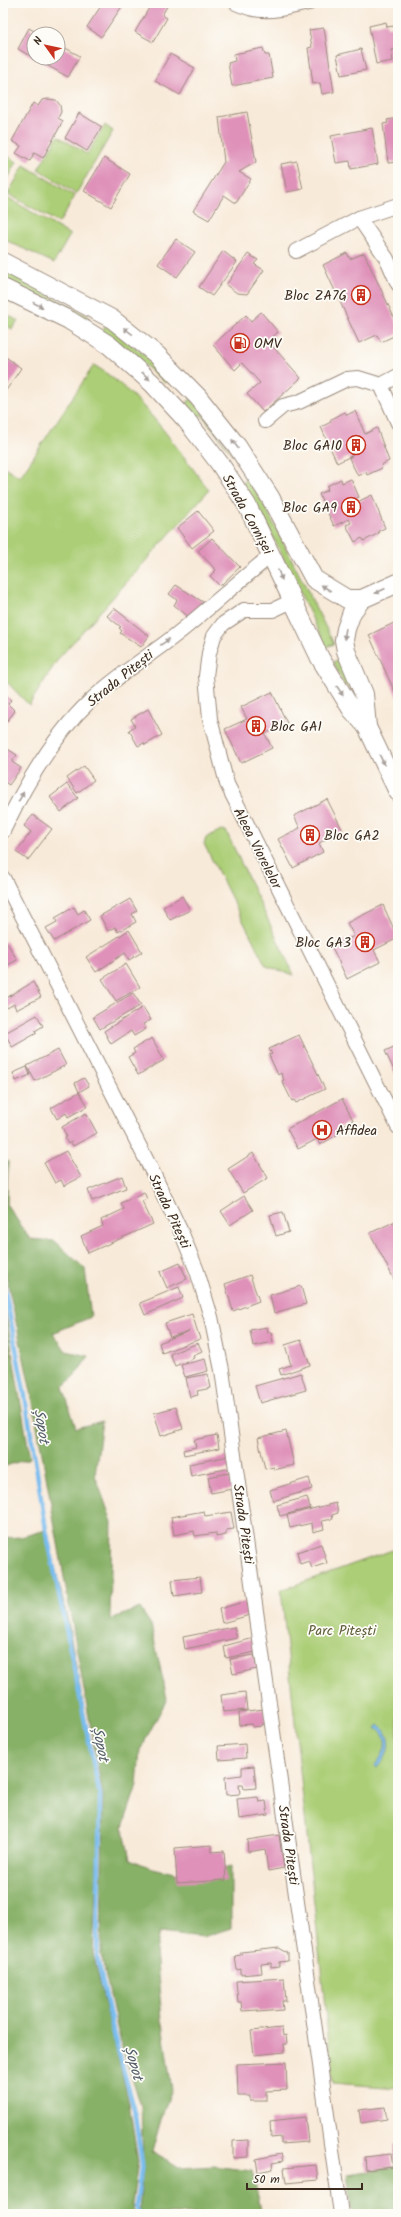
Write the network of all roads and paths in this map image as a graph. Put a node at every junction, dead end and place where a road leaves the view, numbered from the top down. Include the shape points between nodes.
1 (236, 3) edge
2 (309, 3) edge
3 (398, 205) edge
4 (359, 218) junction
5 (296, 251) dead end
6 (3, 262) edge
7 (398, 284) edge
8 (3, 288) edge
9 (398, 376) edge
10 (381, 385) junction
11 (187, 386) junction
12 (170, 402) junction
13 (265, 421) dead end
14 (398, 423) edge
15 (251, 466) junction
16 (230, 478) junction
17 (272, 555) junction
18 (398, 583) edge
19 (362, 599) junction
20 (292, 601) junction
21 (367, 727) junction
22 (398, 792) edge
23 (3, 831) edge
24 (3, 878) edge
25 (398, 1127) edge
26 (341, 2214) edge

1 - 2 street via 253,10
3 - 4 street
4 - 5 street
4 - 7 street via 387,259
11 -> 6 street, Strada Cornișei via 157,355 112,319
8 -> 12 street, Strada Cornișei via 69,320 109,345
9 - 10 street
10 - 13 street via 358,378 347,379 299,402 283,406
10 - 14 street
11 - 12 street
15 -> 11 street, Strada Cornișei via 218,420
12 - 16 street, Strada Cornișei
15 - 16 street
19 -> 15 street, Strada Cornișei via 347,599 314,579
16 - 17 street, Strada Cornișei
17 -> 20 street, Strada Cornișei
23 -> 17 street, Strada Pitești via 36,772 66,727 90,701 176,635
18 -> 19 street
19 -> 21 street via 352,612 344,640 364,694
20 -> 21 street, Strada Cornișei via 337,688
20 - 25 street, Aleea Viorelelor via 273,610 244,610 223,624 214,636 206,676 210,719 226,784
21 -> 22 street, Strada Cornișei
24 - 26 street, Strada Pitești via 159,1185 197,1271 211,1317 224,1386

